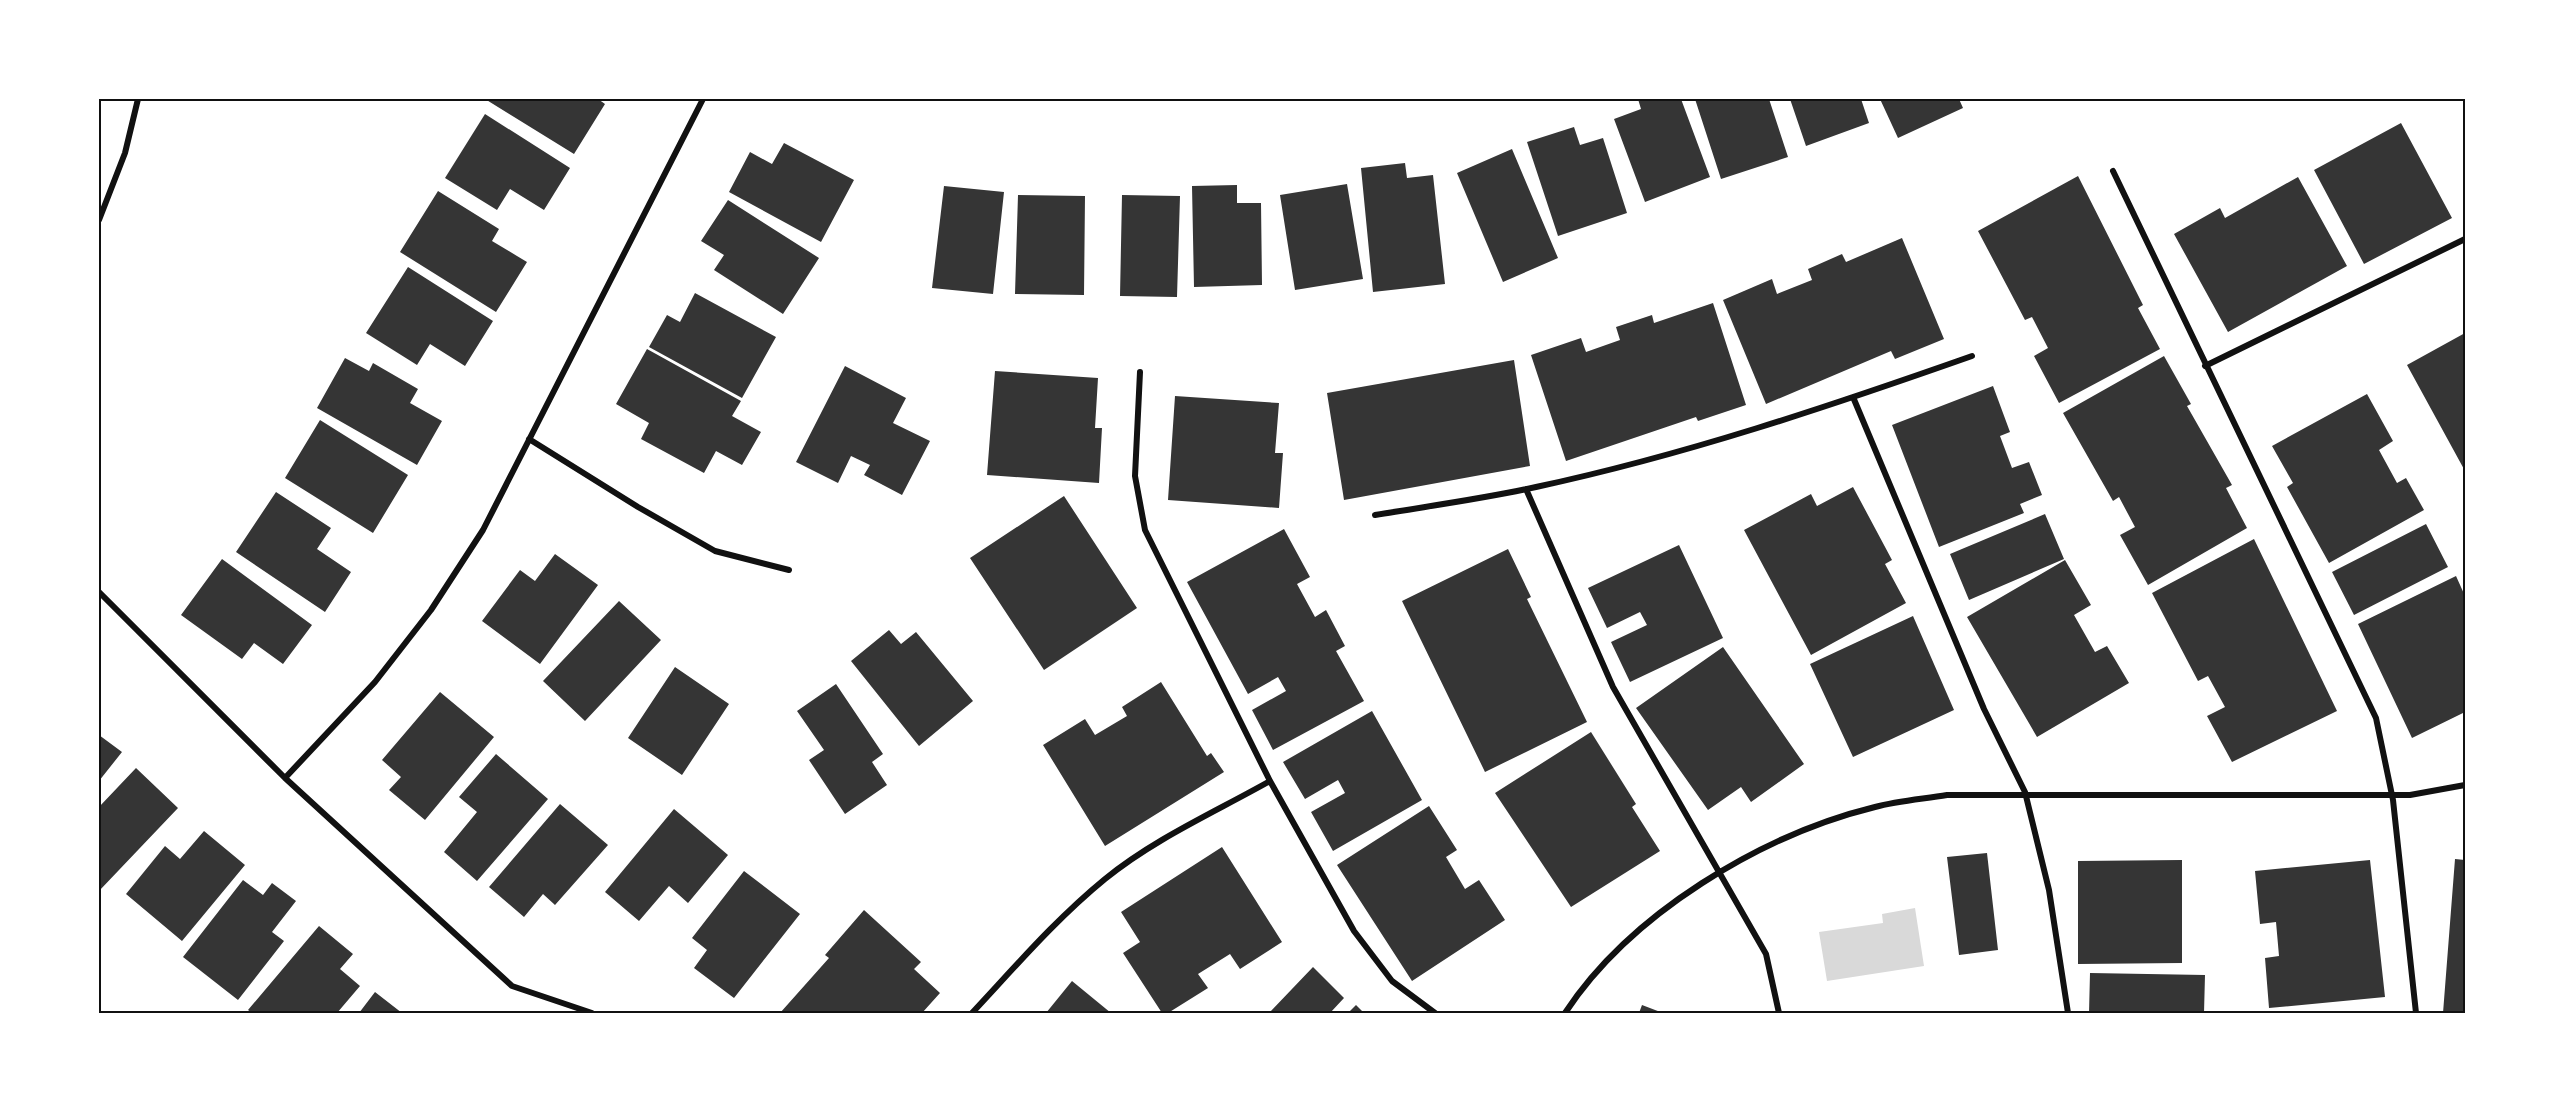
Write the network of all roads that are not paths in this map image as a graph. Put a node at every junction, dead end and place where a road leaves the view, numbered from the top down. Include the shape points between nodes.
1 (138, 99) edge
2 (703, 99) edge
3 (2113, 171) dead end
4 (99, 220) edge
5 (2465, 239) edge
6 (1972, 356) dead end
7 (2205, 366) junction
8 (1140, 372) dead end
9 (1853, 398) junction
10 (529, 439) junction
11 (1526, 489) junction
12 (1375, 514) dead end
13 (789, 570) dead end
14 (99, 592) edge
15 (285, 778) junction
16 (1270, 781) junction
17 (2465, 785) edge
18 (2026, 795) junction
19 (2392, 795) junction
20 (1719, 872) junction
21 (591, 1013) edge
22 (972, 1013) edge
23 (1435, 1013) edge
24 (1565, 1013) edge
25 (1779, 1013) edge
26 (2068, 1013) edge
27 (2416, 1013) edge

1 - 4 street via 125,153
2 - 10 street
3 - 7 street
5 - 7 street
6 - 9 street
7 - 19 street via 2376,718
8 - 16 street via 1136,476 1145,530
9 - 11 street via 1695,446
9 - 18 street via 1984,709
10 - 13 street via 715,551
10 - 15 street via 483,530 431,610 375,682
11 - 12 street
11 - 20 street via 1613,687
14 - 15 street
15 - 21 street via 512,987
16 - 22 street via 1106,878 1058,921
16 - 23 street via 1354,931 1392,981
17 - 19 street
18 - 19 street
18 - 20 street via 1947,795 1875,807 1798,832
18 - 26 street via 2049,890
19 - 27 street
20 - 24 street via 1670,904 1614,954
20 - 25 street via 1766,954

